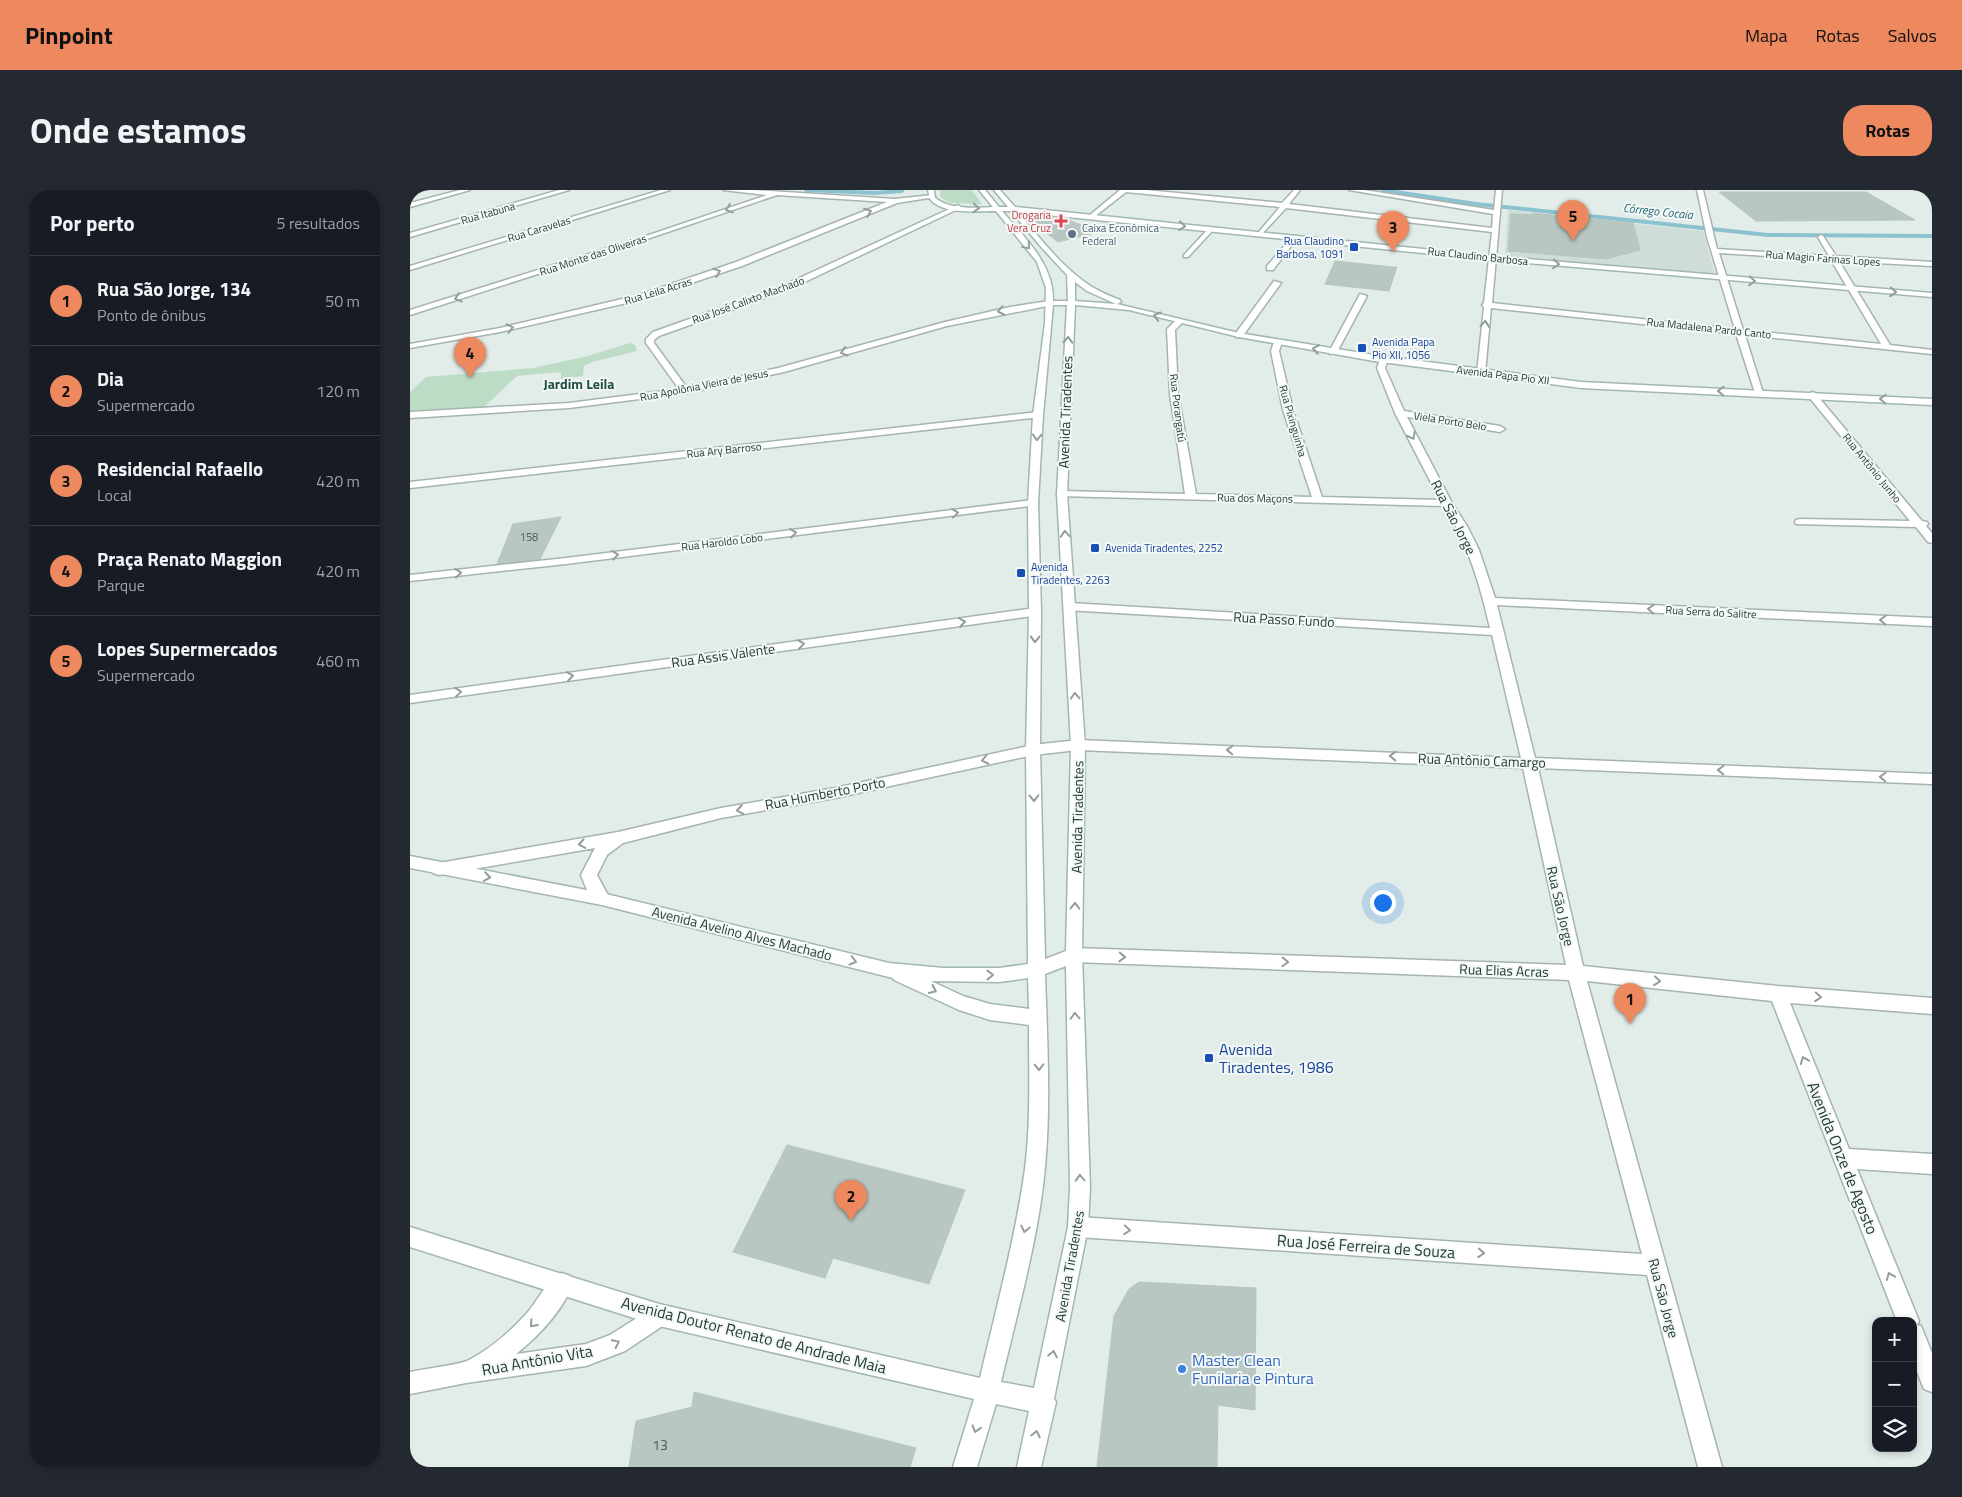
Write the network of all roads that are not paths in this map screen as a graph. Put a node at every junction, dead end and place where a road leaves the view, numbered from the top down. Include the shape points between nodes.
1 (467, 190) edge
2 (566, 190) edge
3 (667, 190) edge
4 (726, 190) edge
5 (982, 190) edge
6 (997, 190) edge
7 (1125, 190) edge
8 (1297, 190) edge
9 (1352, 190) edge
10 (1499, 190) edge
11 (1700, 190) edge
12 (775, 194) junction
13 (931, 194) edge
14 (896, 201) junction
15 (943, 205) junction
16 (410, 206) edge
17 (1285, 206) junction
18 (958, 207) junction
19 (996, 209) junction
20 (1012, 209) junction
21 (1496, 211) junction
22 (1092, 216) junction
23 (1211, 229) junction
24 (1494, 230) junction
25 (1261, 233) junction
26 (410, 235) edge
27 (1295, 237) junction
28 (1821, 237) dead end
29 (1715, 251) junction
30 (1186, 256) dead end
31 (1491, 258) junction
32 (1833, 259) junction
33 (1932, 264) edge
34 (410, 268) edge
35 (1270, 268) dead end
36 (1071, 275) junction
37 (1723, 278) junction
38 (1277, 283) dead end
39 (1853, 290) junction
40 (1932, 295) edge
41 (1363, 296) dead end
42 (1071, 302) junction
43 (1049, 303) junction
44 (1096, 304) junction
45 (1486, 305) junction
46 (1130, 308) junction
47 (410, 313) edge
48 (1059, 318) junction
49 (1179, 322) junction
50 (1738, 330) junction
51 (1240, 335) junction
52 (1278, 342) junction
53 (410, 346) edge
54 (1887, 347) junction
55 (1333, 352) junction
56 (1932, 352) edge
57 (1384, 359) junction
58 (1481, 373) junction
59 (685, 391) junction
60 (1759, 393) junction
61 (1812, 395) junction
62 (1932, 402) edge
63 (1400, 413) junction
64 (410, 415) edge
65 (1038, 415) junction
66 (1500, 429) dead end
67 (410, 485) edge
68 (1062, 494) junction
69 (1191, 497) junction
70 (1318, 499) junction
71 (1033, 503) junction
72 (1447, 503) junction
73 (1800, 522) dead end
74 (1918, 524) junction
75 (1932, 524) edge
76 (1932, 540) edge
77 (410, 578) edge
78 (1490, 601) junction
79 (1070, 607) junction
80 (1036, 612) junction
81 (1932, 622) edge
82 (1497, 632) junction
83 (410, 698) edge
84 (1078, 745) junction
85 (1033, 750) junction
86 (1529, 761) junction
87 (1932, 779) edge
88 (618, 838) junction
89 (410, 862) edge
90 (440, 869) junction
91 (602, 898) junction
92 (1074, 955) junction
93 (889, 970) junction
94 (1036, 970) junction
95 (1576, 973) junction
96 (1778, 994) junction
97 (1932, 1006) edge
98 (1038, 1018) junction
99 (1843, 1158) junction
100 (1932, 1164) edge
101 (1078, 1227) junction
102 (410, 1237) edge
103 (1655, 1265) junction
104 (562, 1284) junction
105 (659, 1315) junction
106 (1906, 1317) edge
107 (1917, 1344) edge
108 (466, 1372) junction
109 (1932, 1381) edge
110 (410, 1383) edge
111 (988, 1391) junction
112 (1044, 1402) junction
113 (965, 1467) edge
114 (1029, 1467) edge
115 (1710, 1467) edge

1 - 16 street
2 - 26 street, Rua Itabuna
3 - 34 street, Rua Caravelas
4 - 12 street
5 - 19 street, Avenida Tiradentes
6 - 20 street
7 - 17 street
7 - 22 street
8 - 17 street
9 - 21 street
10 - 21 street
11 - 29 street
12 - 14 street
12 -> 47 street, Rua Monte das Oliveiras
13 - 14 street
13 - 15 street via 936,202
14 - 15 street, Rua Claudino Barbosa
53 -> 14 street, Rua Leila Acras via 500,330 642,297 722,271
15 - 18 street, Rua Claudino Barbosa
17 - 24 street
17 - 25 street
18 -> 19 street, Rua Claudino Barbosa
18 - 59 street, Rua José Calixto Machado via 785,288 656,334 650,343
19 - 20 street, Rua Claudino Barbosa
19 -> 43 street, Avenida Tiradentes via 1040,262 1050,288
20 - 22 street, Rua Claudino Barbosa
20 - 36 street
21 - 24 street
22 -> 23 street, Rua Claudino Barbosa
23 - 25 street, Rua Claudino Barbosa
23 - 30 street
24 - 31 street
25 - 27 street, Rua Claudino Barbosa
27 - 31 street, Rua Claudino Barbosa
27 - 35 street
28 - 32 street
29 - 32 street, Rua Magin Farinas Lopes
29 - 37 street
31 -> 37 street, Rua Claudino Barbosa
31 - 45 street
32 - 33 street, Rua Magin Farinas Lopes
32 - 39 street
36 - 42 street, Avenida Tiradentes
36 - 46 street via 1090,289
37 -> 39 street, Rua Claudino Barbosa
37 - 50 street
38 - 51 street
39 -> 40 street, Rua Claudino Barbosa
39 - 54 street
41 - 55 street
42 - 43 street, Avenida Papa Pio XII
42 - 44 street, Avenida Papa Pio XII
42 - 48 street, Avenida Tiradentes
43 - 48 street, Avenida Tiradentes
43 -> 59 street, Rua Apolônia Vieira de Jesus via 982,315 760,376
44 - 46 street, Avenida Papa Pio XII
44 - 48 street
45 - 50 street, Rua Madalena Pardo Canto
58 -> 45 street
49 -> 46 street, Avenida Papa Pio XII
48 - 65 street, Avenida Tiradentes
68 -> 48 street, Avenida Tiradentes
49 - 51 street, Avenida Papa Pio XII
49 - 69 street, Rua Porangatú via 1171,329 1174,394
50 - 54 street, Rua Madalena Pardo Canto
50 - 60 street
51 - 52 street, Avenida Papa Pio XII
55 -> 52 street, Avenida Papa Pio XII
52 - 70 street, Rua Pixinguinha via 1275,351 1288,410
54 - 56 street, Rua Madalena Pardo Canto
55 - 57 street, Avenida Papa Pio XII
57 - 58 street, Avenida Papa Pio XII
57 - 63 street, Rua São Jorge via 1381,368
60 -> 58 street, Avenida Papa Pio XII via 1580,386
59 - 64 street, Rua Apolônia Vieira de Jesus via 503,412
60 - 61 street, Avenida Papa Pio XII
62 -> 61 street, Avenida Papa Pio XII
61 - 74 street, Rua Antônio Junho
63 - 66 street, Viela Porto Belo
63 -> 72 street, Rua São Jorge
65 - 67 street, Rua Ary Barroso
65 -> 71 street, Avenida Tiradentes
68 - 69 street, Rua dos Maçons
79 -> 68 street, Avenida Tiradentes
69 - 70 street, Rua dos Maçons
70 - 72 street, Rua dos Maçons
77 -> 71 street, Rua Haroldo Lobo
71 - 80 street, Avenida Tiradentes
72 - 78 street, Rua São Jorge via 1473,550
73 - 74 street
74 - 75 street
74 - 76 street, Rua Antônio Junho
81 -> 78 street, Rua Serra do Salitre
78 - 82 street, Rua São Jorge
79 - 82 street, Rua Passo Fundo
84 -> 79 street, Avenida Tiradentes
83 -> 80 street, Rua Assis Valente
80 -> 85 street, Avenida Tiradentes
82 - 86 street, Rua São Jorge
84 - 85 street, Rua Antônio Camargo
86 -> 84 street, Rua Antônio Camargo
92 -> 84 street, Avenida Tiradentes
85 -> 88 street, Rua Humberto Porto via 721,813
85 -> 94 street, Avenida Tiradentes
87 -> 86 street, Rua Antônio Camargo
86 - 95 street, Rua São Jorge
88 -> 90 street, Rua Humberto Porto
88 - 91 street, Rua Humberto Porto via 601,851 589,875
89 - 90 street, Avenida Avelino Alves Machado
90 -> 91 street, Avenida Avelino Alves Machado
91 -> 93 street, Avenida Avelino Alves Machado
92 - 94 street, Avenida Avelino Alves Machado
92 -> 95 street, Rua Elias Acras
101 -> 92 street, Avenida Tiradentes via 1080,1187
93 -> 94 street, Avenida Avelino Alves Machado via 943,975 999,975
93 -> 98 street via 959,1002 990,1012
94 - 98 street, Avenida Tiradentes
95 -> 96 street, Rua Elias Acras
95 - 103 street, Rua São Jorge
96 -> 97 street, Rua Elias Acras
99 -> 96 street, Avenida Onze de Agosto
98 -> 111 street, Avenida Tiradentes via 1039,1100 1035,1168 1025,1229
99 - 100 street
106 -> 99 street, Avenida Onze de Agosto
101 -> 103 street, Rua José Ferreira de Souza
112 -> 101 street, Avenida Tiradentes
102 - 104 street, Avenida Doutor Renato de Andrade Maia
103 - 115 street, Rua São Jorge
104 - 105 street, Avenida Doutor Renato de Andrade Maia
104 -> 108 street, Rua Antônio Vita via 525,1332 490,1360
108 -> 105 street, Rua Antônio Vita via 586,1355 617,1343
105 - 111 street, Avenida Doutor Renato de Andrade Maia
107 - 109 street
108 - 110 street, Rua Antônio Vita
111 - 112 street, Avenida Doutor Renato de Andrade Maia
111 -> 113 street, Avenida Tiradentes
114 -> 112 street, Avenida Tiradentes

